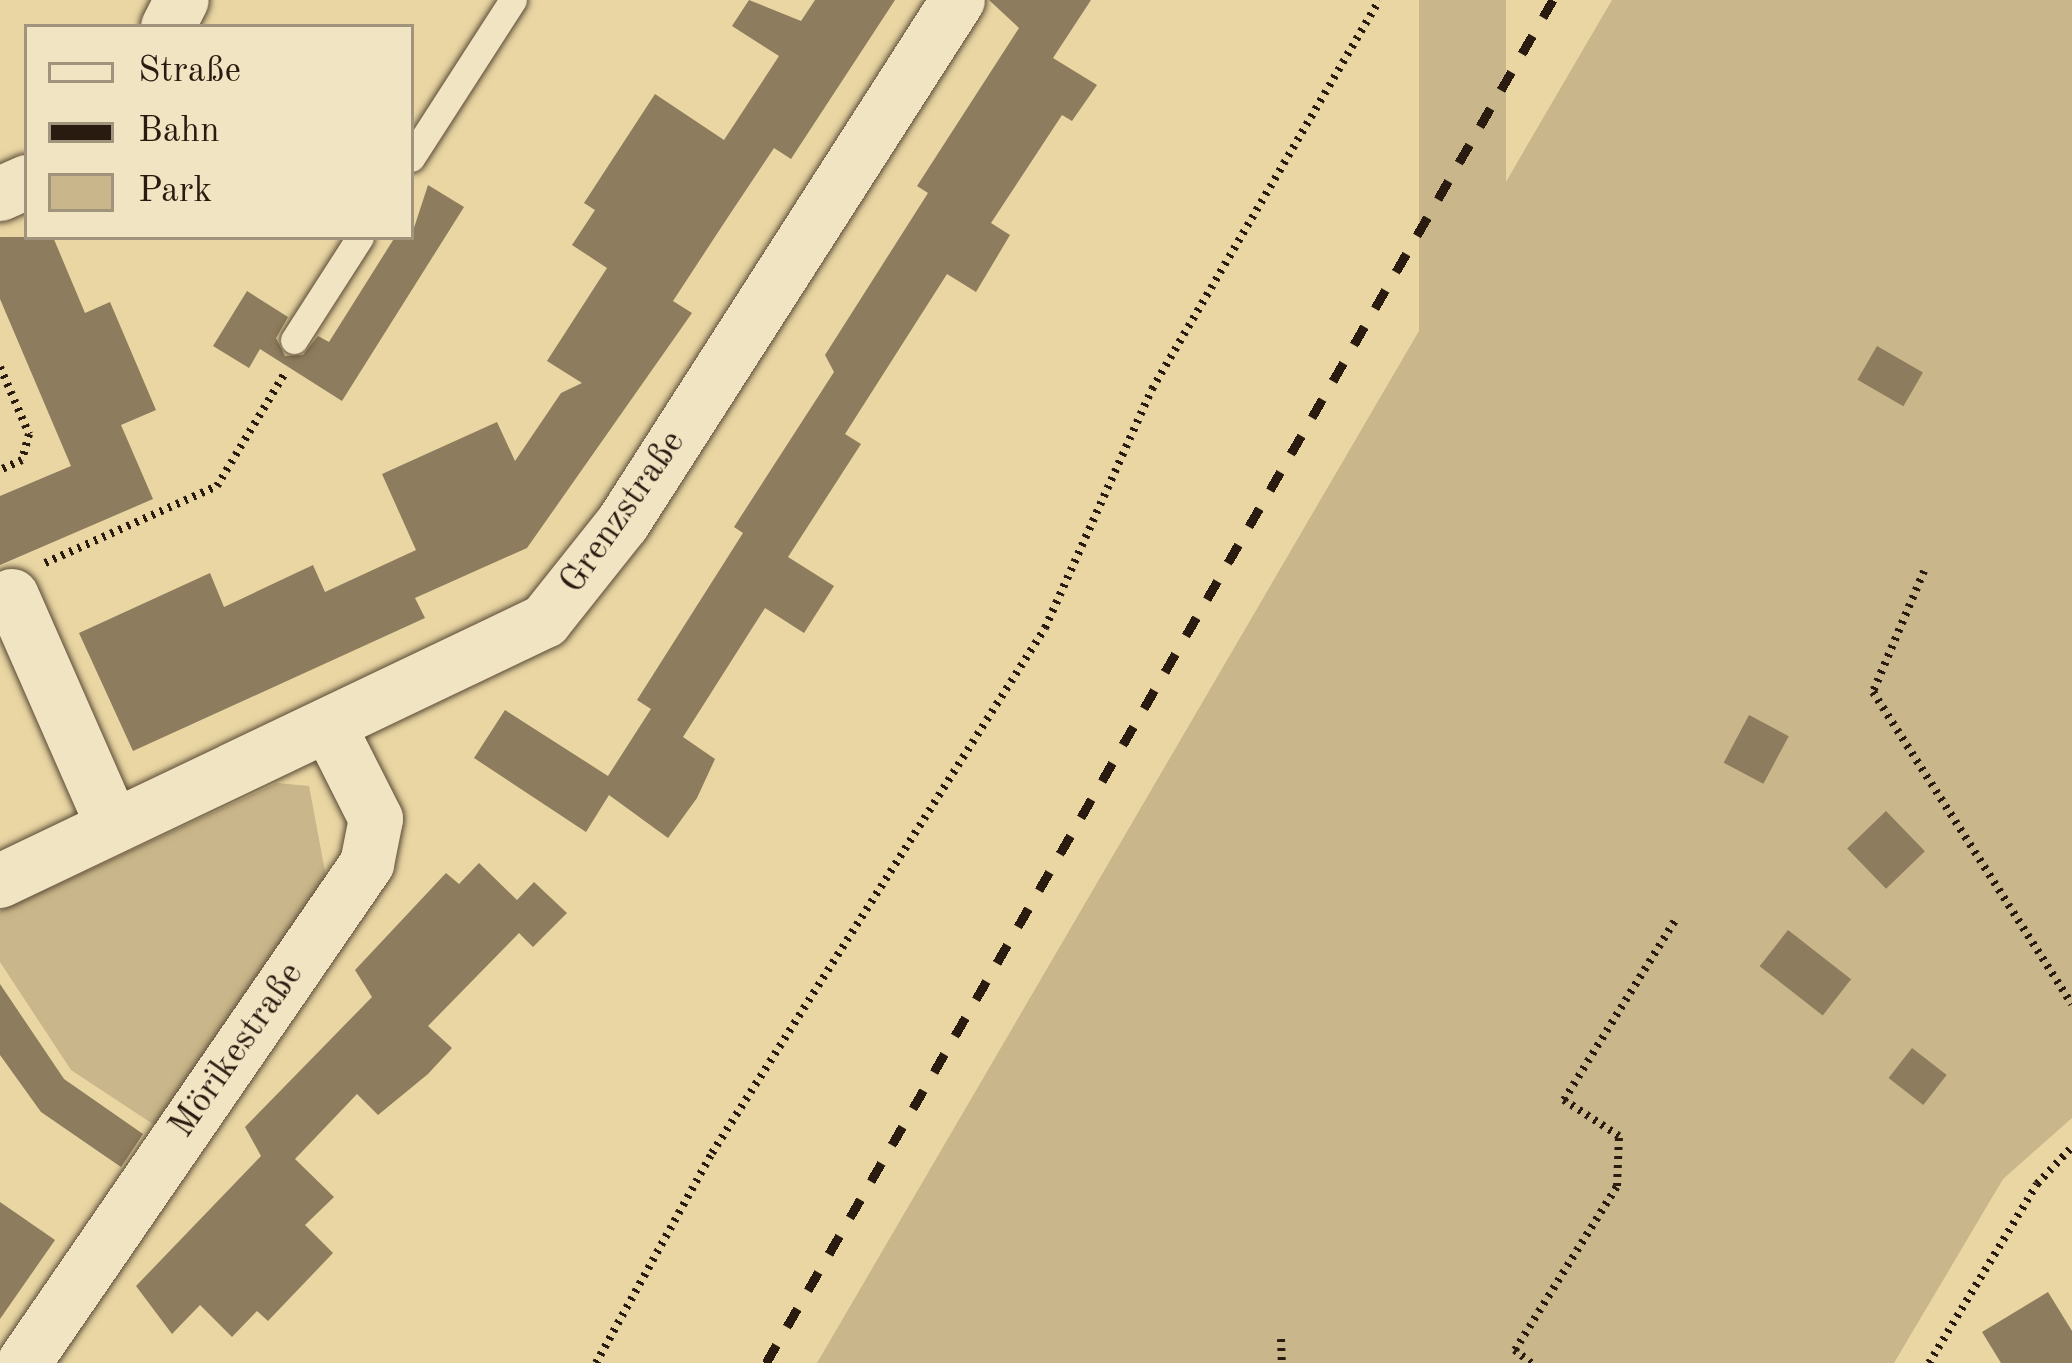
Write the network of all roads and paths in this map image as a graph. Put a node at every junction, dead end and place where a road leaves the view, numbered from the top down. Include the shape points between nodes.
1 (513, 0) edge
2 (958, 0) edge
3 (1379, 0) edge
4 (414, 153) edge
5 (358, 240) edge
6 (294, 340) joint
7 (0, 367) edge
8 (0, 470) edge
9 (1924, 571) dead end
10 (19, 584) joint
11 (329, 726) junction
12 (113, 826) junction
13 (0, 881) edge
14 (1676, 919) dead end
15 (2072, 1004) edge
16 (2072, 1147) edge
17 (1281, 1340) dead end
18 (24, 1363) edge
19 (596, 1363) edge
20 (1282, 1363) edge
21 (1532, 1363) edge
22 (1929, 1363) edge

1 - 4 lane
2 - 11 street, Grenzstraße via 577,587 507,648
3 - 19 path via 1152,389 1045,628 712,1153
5 - 6 lane
6 - 10 path via 282,386 217,486
7 - 8 path via 29,434 22,460
9 - 15 path via 1873,692
10 - 12 street
11 - 12 street, Grenzstraße
11 - 18 street, Mörikestraße via 376,819 367,864
12 - 13 street, Grenzstraße
14 - 21 path via 1564,1100 1619,1136 1617,1186 1515,1350
16 - 22 path via 2037,1184
17 - 20 path

